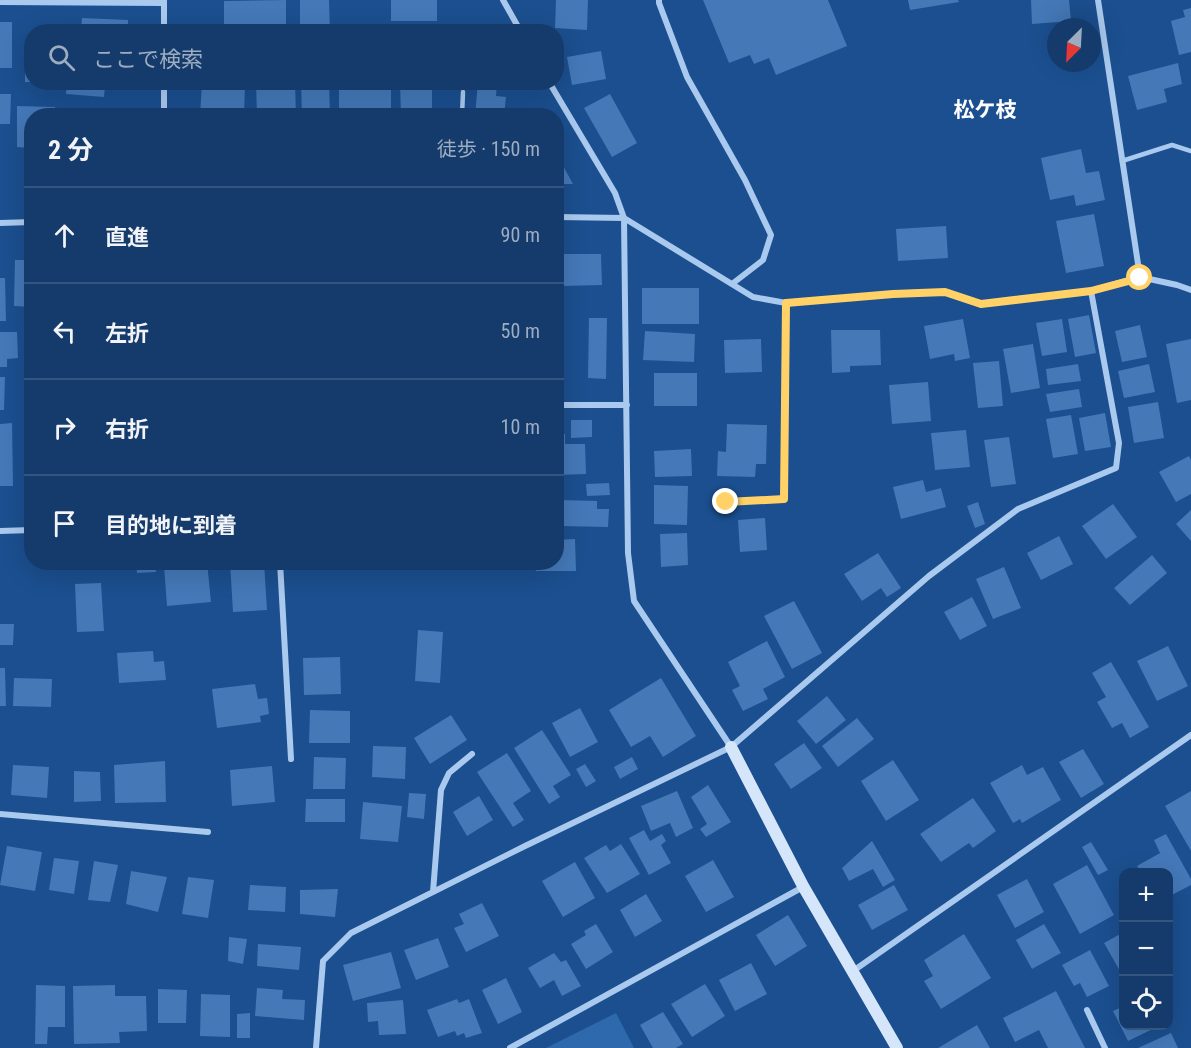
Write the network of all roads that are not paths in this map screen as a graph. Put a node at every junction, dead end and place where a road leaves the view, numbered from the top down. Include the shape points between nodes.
1 (503, 0) edge
2 (659, 0) edge
3 (1098, 0) edge
4 (164, 1) edge
5 (0, 2) edge
6 (164, 24) edge
7 (516, 24) edge
8 (164, 90) edge
9 (554, 90) edge
10 (463, 92) dead end
11 (164, 108) edge
12 (462, 108) edge
13 (1191, 151) edge
14 (1122, 161) junction
15 (564, 217) edge
16 (624, 218) junction
17 (24, 222) edge
18 (0, 223) edge
19 (1140, 278) junction
20 (732, 284) junction
21 (1191, 290) edge
22 (1091, 291) junction
23 (786, 303) junction
24 (564, 405) edge
25 (627, 405) junction
26 (726, 502) dead end
27 (24, 530) edge
28 (0, 531) edge
29 (280, 570) edge
30 (1191, 735) edge
31 (731, 747) junction
32 (472, 754) dead end
33 (291, 759) dead end
34 (0, 814) edge
35 (208, 832) dead end
36 (803, 886) junction
37 (433, 892) junction
38 (852, 971) junction
39 (1087, 1010) dead end
40 (316, 1048) edge
41 (510, 1048) edge
42 (897, 1048) edge
43 (1105, 1048) edge

1 - 7 street
2 - 20 street via 687,77 771,235 763,260
3 - 14 street
4 - 5 street
4 - 6 street
8 - 11 street
9 - 16 street via 615,194
10 - 12 lane
13 - 14 lane via 1172,145
14 - 19 street
15 - 16 street
16 - 20 street
16 - 25 street
17 - 18 street
19 - 21 street
19 - 22 street
20 - 23 street via 753,297
22 - 23 street via 981,304 945,292
22 - 31 street via 1119,443 1116,468 1018,509 929,576
23 - 26 street via 784,499
24 - 25 street
25 - 31 street via 628,553 634,601
27 - 28 street
29 - 33 street
30 - 38 street
31 - 36 street
31 - 37 street
32 - 37 street via 449,774 441,790
34 - 35 street
36 - 38 street
36 - 41 street
37 - 40 street via 351,933 323,961
38 - 42 street
39 - 43 street

